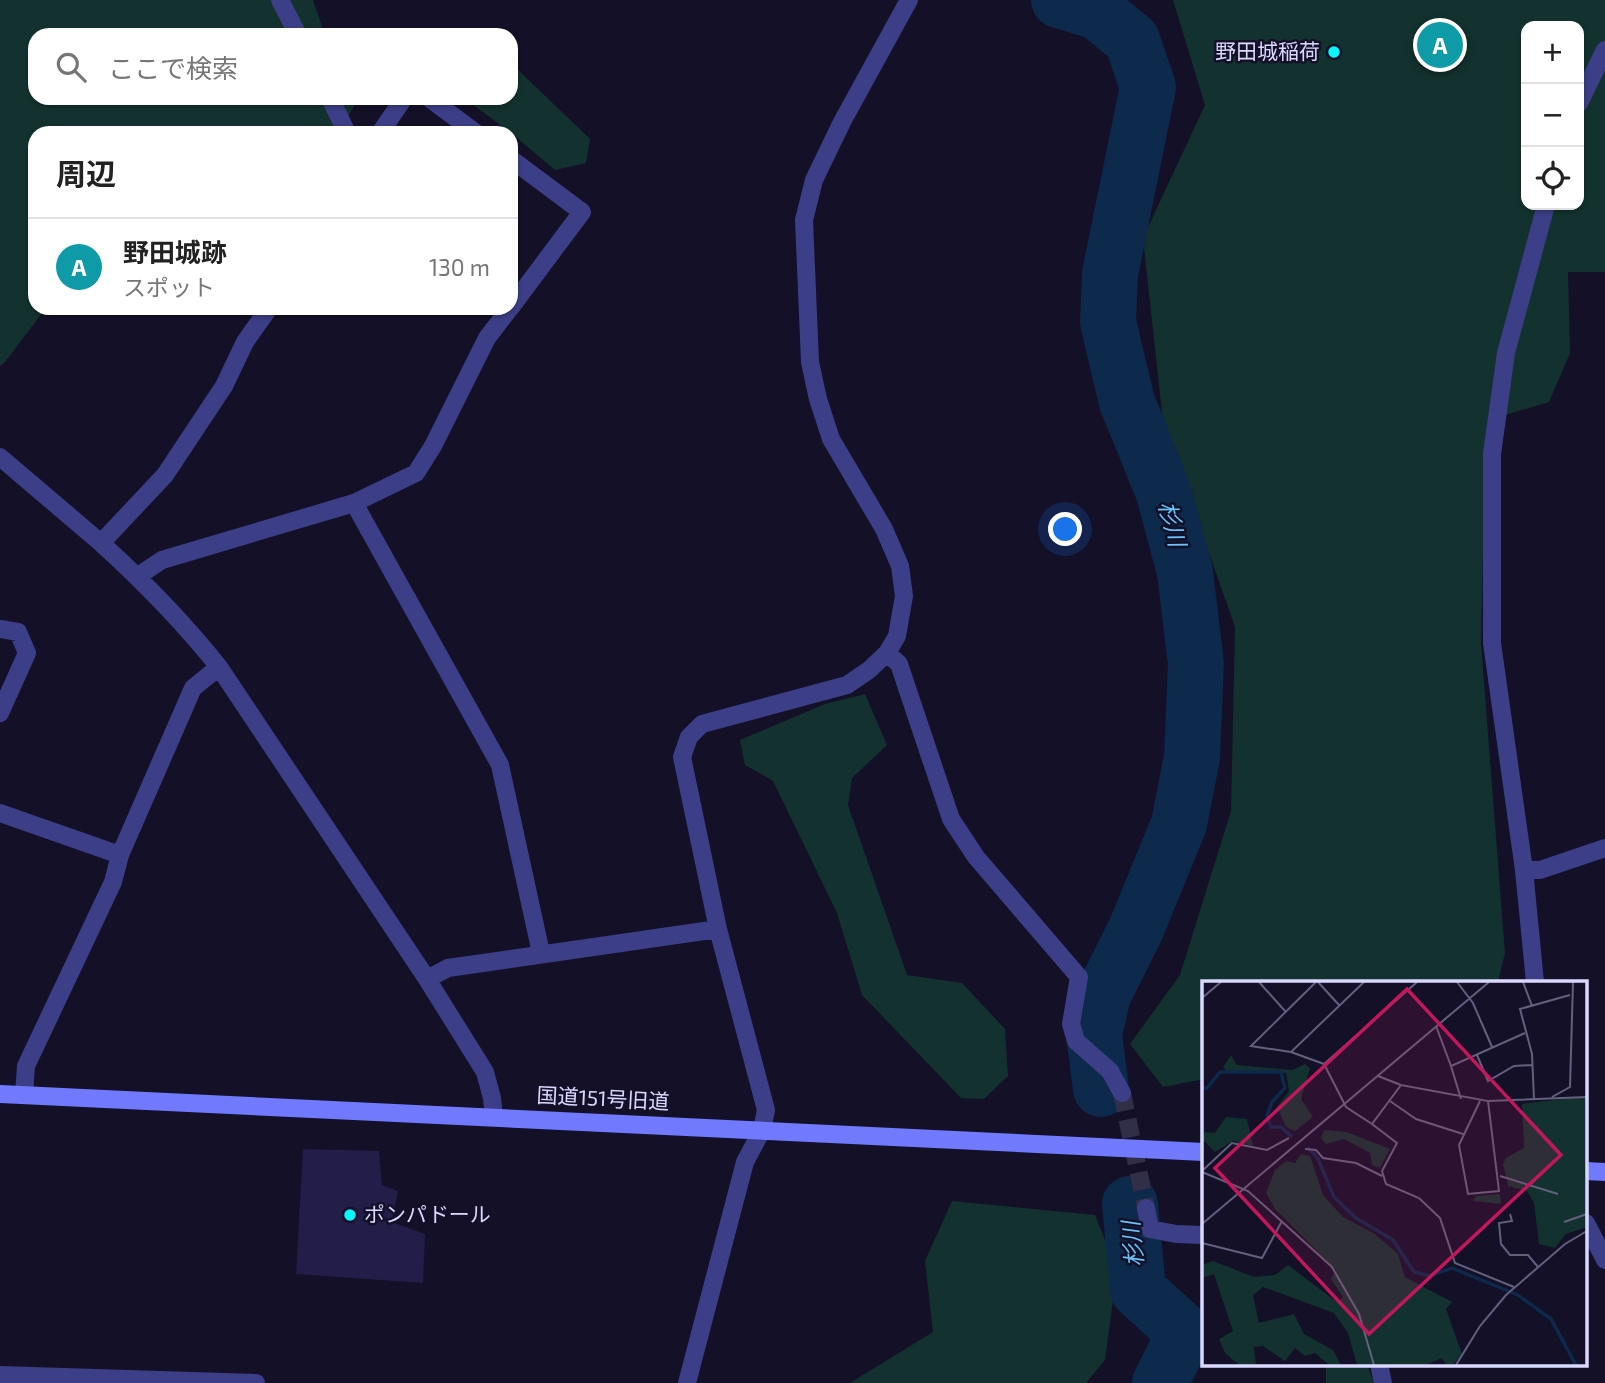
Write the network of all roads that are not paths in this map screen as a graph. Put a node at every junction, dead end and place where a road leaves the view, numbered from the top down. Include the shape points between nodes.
1 (280, 0) edge
2 (909, 0) edge
3 (294, 28) edge
4 (1605, 50) edge
5 (1584, 93) edge
6 (333, 105) edge
7 (399, 105) edge
8 (438, 105) edge
9 (344, 126) edge
10 (385, 126) edge
11 (467, 126) edge
12 (518, 164) edge
13 (1545, 210) edge
14 (518, 298) edge
15 (264, 315) edge
16 (505, 315) edge
17 (0, 457) edge
18 (354, 503) junction
19 (101, 543) junction
20 (138, 576) junction
21 (0, 629) edge
22 (887, 653) junction
23 (219, 667) junction
24 (0, 713) edge
25 (0, 813) edge
26 (1605, 848) edge
27 (120, 856) junction
28 (1524, 870) junction
29 (718, 929) junction
30 (541, 953) junction
31 (427, 979) junction
32 (1535, 981) edge
33 (1122, 1093) tunnel mouth
34 (0, 1094) edge
35 (24, 1095) junction
36 (494, 1117) junction
37 (762, 1130) junction
38 (1202, 1152) edge
39 (1146, 1208) tunnel mouth
40 (1588, 1227) edge
41 (1202, 1235) edge
42 (1605, 1260) edge
43 (1380, 1366) edge
44 (0, 1376) edge
45 (256, 1383) edge
46 (687, 1383) edge
47 (1384, 1383) edge

1 - 3 street
2 - 22 street via 814,180 804,220 810,362 818,399 831,439 884,529 900,566 904,596 897,636
4 - 5 street
6 - 9 street
7 - 10 street
8 - 11 street
12 - 14 street via 582,212
13 - 28 street via 1506,354 1492,454 1492,643
15 - 19 street via 165,475
16 - 18 street via 487,338 416,473
17 - 19 street
18 - 20 street via 162,560
18 - 30 street via 500,765
19 - 20 street
20 - 23 street
21 - 24 street via 18,632 27,653
22 - 29 street via 847,685 702,724 689,737 682,757
22 - 33 street via 899,664 951,819 976,857 1079,977 1071,1024 1076,1041 1110,1071
23 - 27 street via 193,688
23 - 31 street
25 - 27 street
26 - 28 street via 1540,870
27 - 35 street via 113,882 26,1066
28 - 32 street
29 - 30 street
29 - 37 street via 765,1111
30 - 31 street via 449,968
31 - 36 street via 485,1072
34 - 35 street, 国道151号旧道
35 - 36 street, 国道151号旧道
36 - 37 street, 国道151号旧道
37 - 38 street, 国道151号旧道
37 - 46 street via 745,1162
39 - 41 street via 1150,1229
40 - 42 street
43 - 47 street
44 - 45 street

